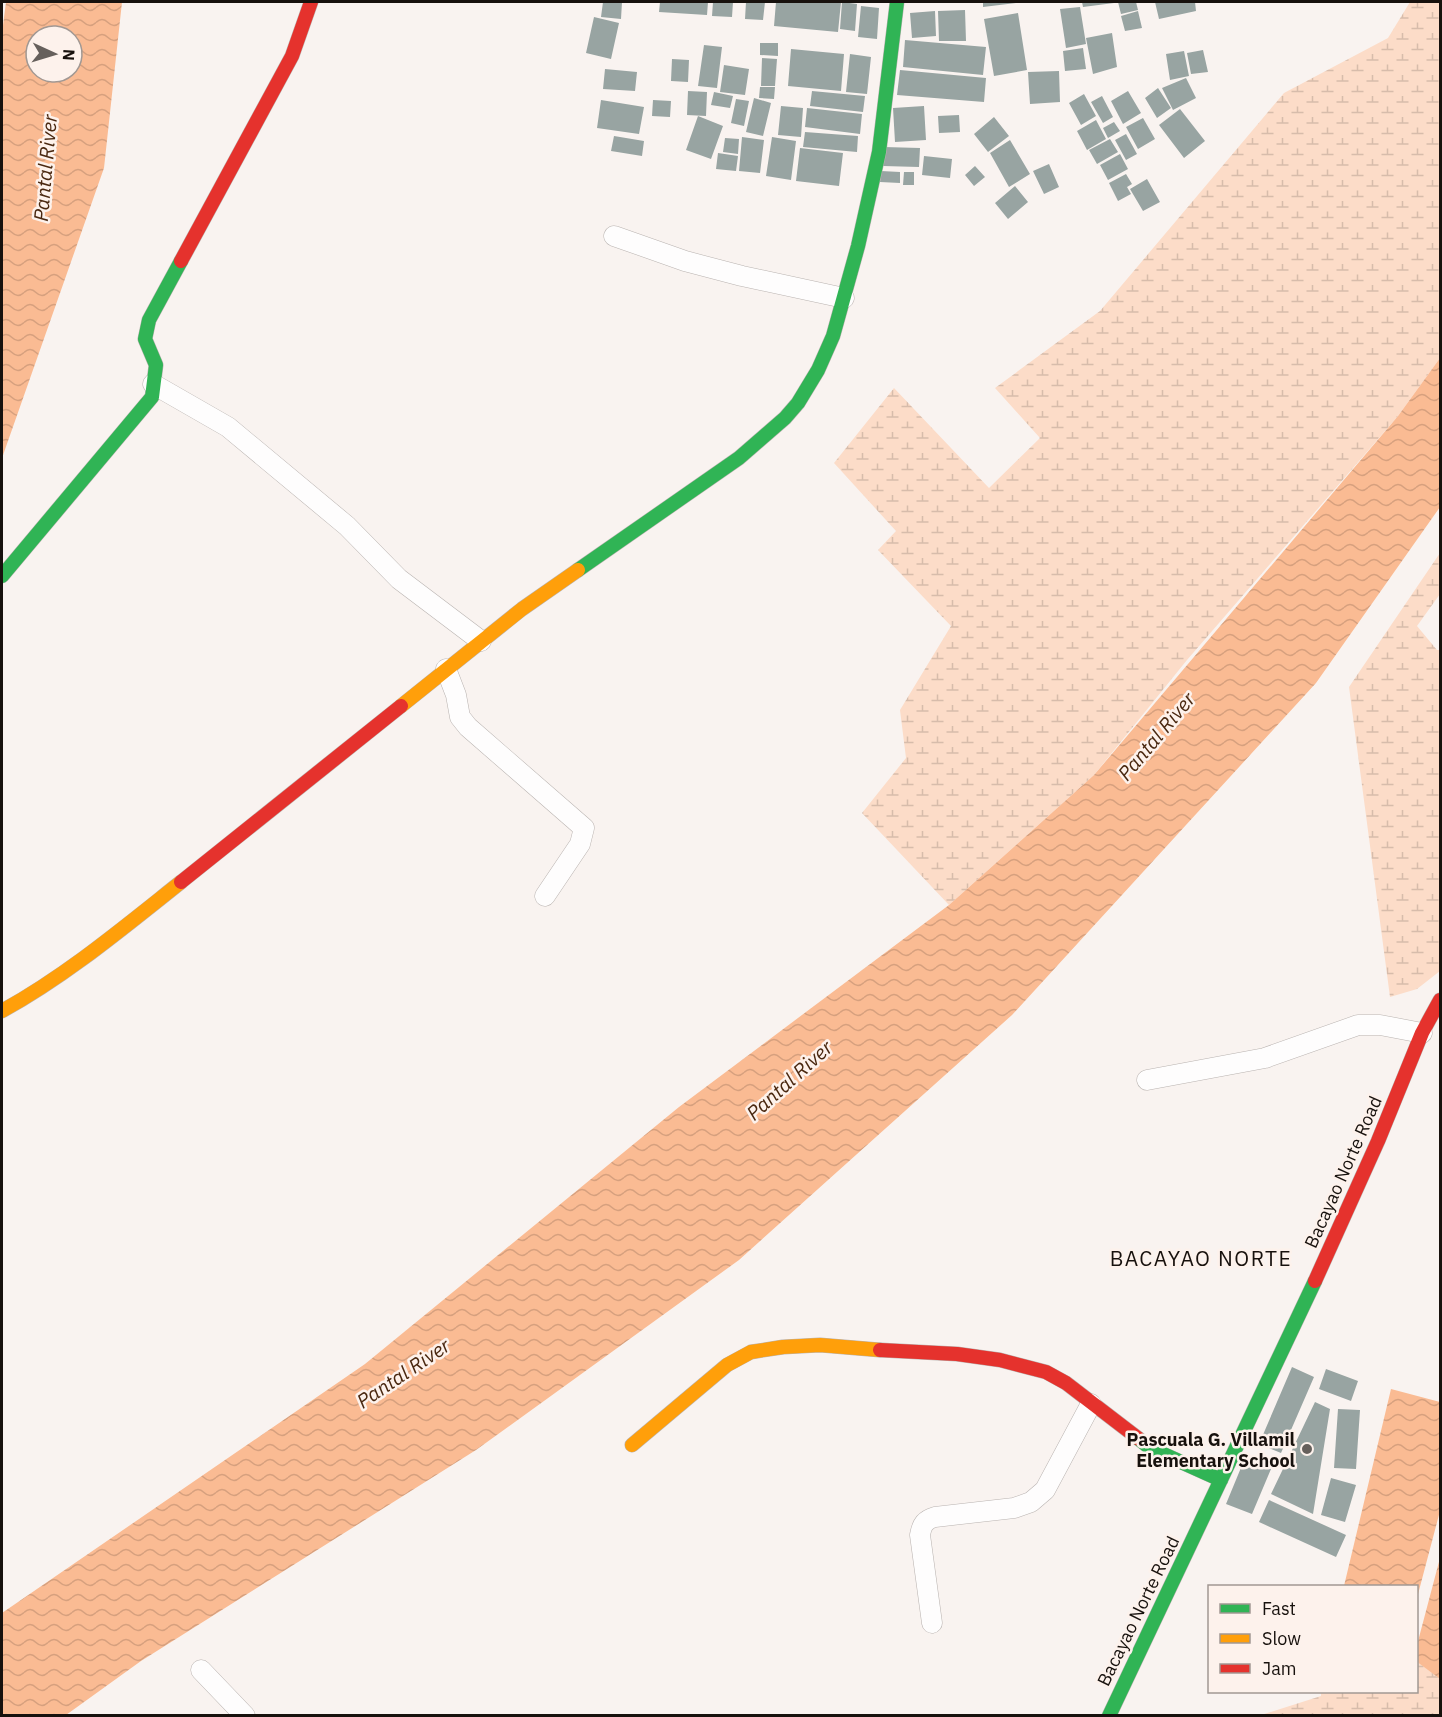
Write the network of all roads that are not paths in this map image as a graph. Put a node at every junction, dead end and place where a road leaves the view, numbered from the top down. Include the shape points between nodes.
1 (310, 2) edge
2 (897, 2) edge
3 (614, 236) dead end
4 (844, 298) junction
5 (153, 384) junction
6 (2, 576) edge
7 (481, 641) junction
8 (446, 669) junction
9 (545, 896) dead end
10 (1440, 1000) edge
11 (2, 1011) edge
12 (1422, 1033) junction
13 (1147, 1080) dead end
14 (1091, 1404) junction
15 (632, 1445) dead end
16 (1221, 1480) junction
17 (932, 1623) dead end
18 (201, 1670) dead end
19 (245, 1716) edge
20 (1109, 1716) edge

1 - 5 street via 292,56 149,320 145,339 156,365
2 - 4 street via 879,152
3 - 4 street via 686,261
4 - 7 street via 818,370 785,418 739,458
5 - 6 street via 152,397
5 - 7 street via 228,427 347,526 399,579
7 - 8 street
8 - 9 street via 460,717 468,727 584,828 580,844
8 - 11 street via 82,961
10 - 12 street, Bacayao Norte Road
12 - 13 street via 1358,1025 1265,1058
12 - 16 street, Bacayao Norte Road via 1322,1267
14 - 15 street via 1046,1372 1000,1360 820,1345 783,1347 751,1352 727,1365
14 - 16 street via 1150,1448
14 - 17 street via 1045,1490 1030,1502 1014,1508 935,1517 922,1525 920,1535
16 - 20 street, Bacayao Norte Road
18 - 19 street

